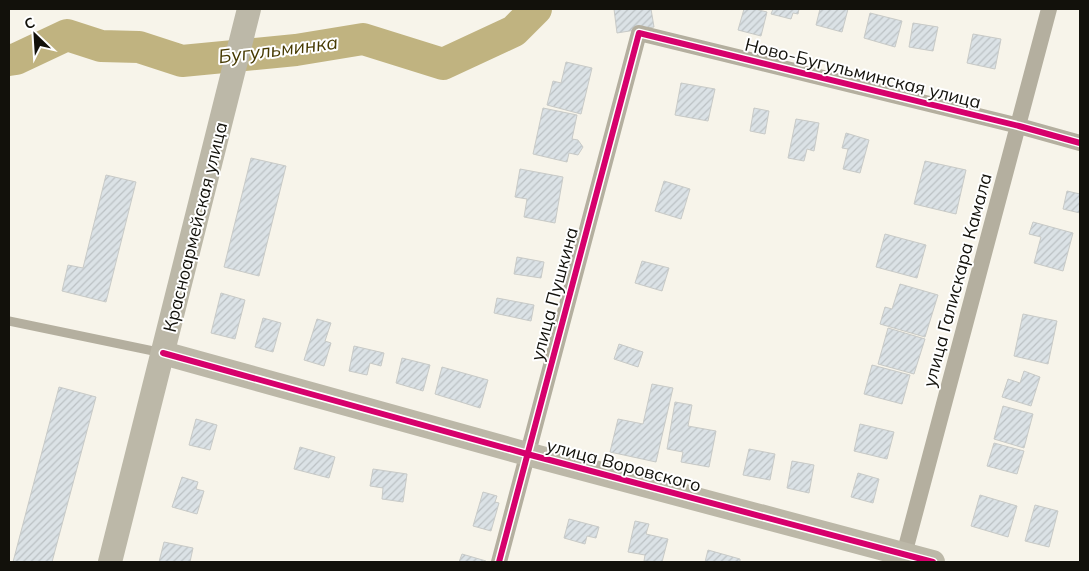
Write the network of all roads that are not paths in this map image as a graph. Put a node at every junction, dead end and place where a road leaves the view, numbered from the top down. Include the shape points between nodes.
1 (250, 9) edge
2 (1049, 9) edge
3 (639, 33) joint
4 (1019, 126) junction
5 (1080, 143) edge
6 (9, 321) edge
7 (163, 353) junction
8 (527, 454) junction
9 (903, 559) edge
10 (110, 562) edge
11 (499, 562) edge
12 (933, 562) edge

1 - 7 street, Красноармейская улица
2 - 4 street, улица Галискара Камала
3 - 4 street, Ново-Бугульминская улица
3 - 8 street, улица Пушкина
4 - 5 street, Ново-Бугульминская улица
4 - 9 street, улица Галискара Камала
6 - 7 lane, улица Воровского
7 - 8 street, улица Воровского
7 - 10 street, Красноармейская улица
8 - 9 street, улица Воровского
8 - 11 street, улица Пушкина
9 - 12 street, улица Воровского

